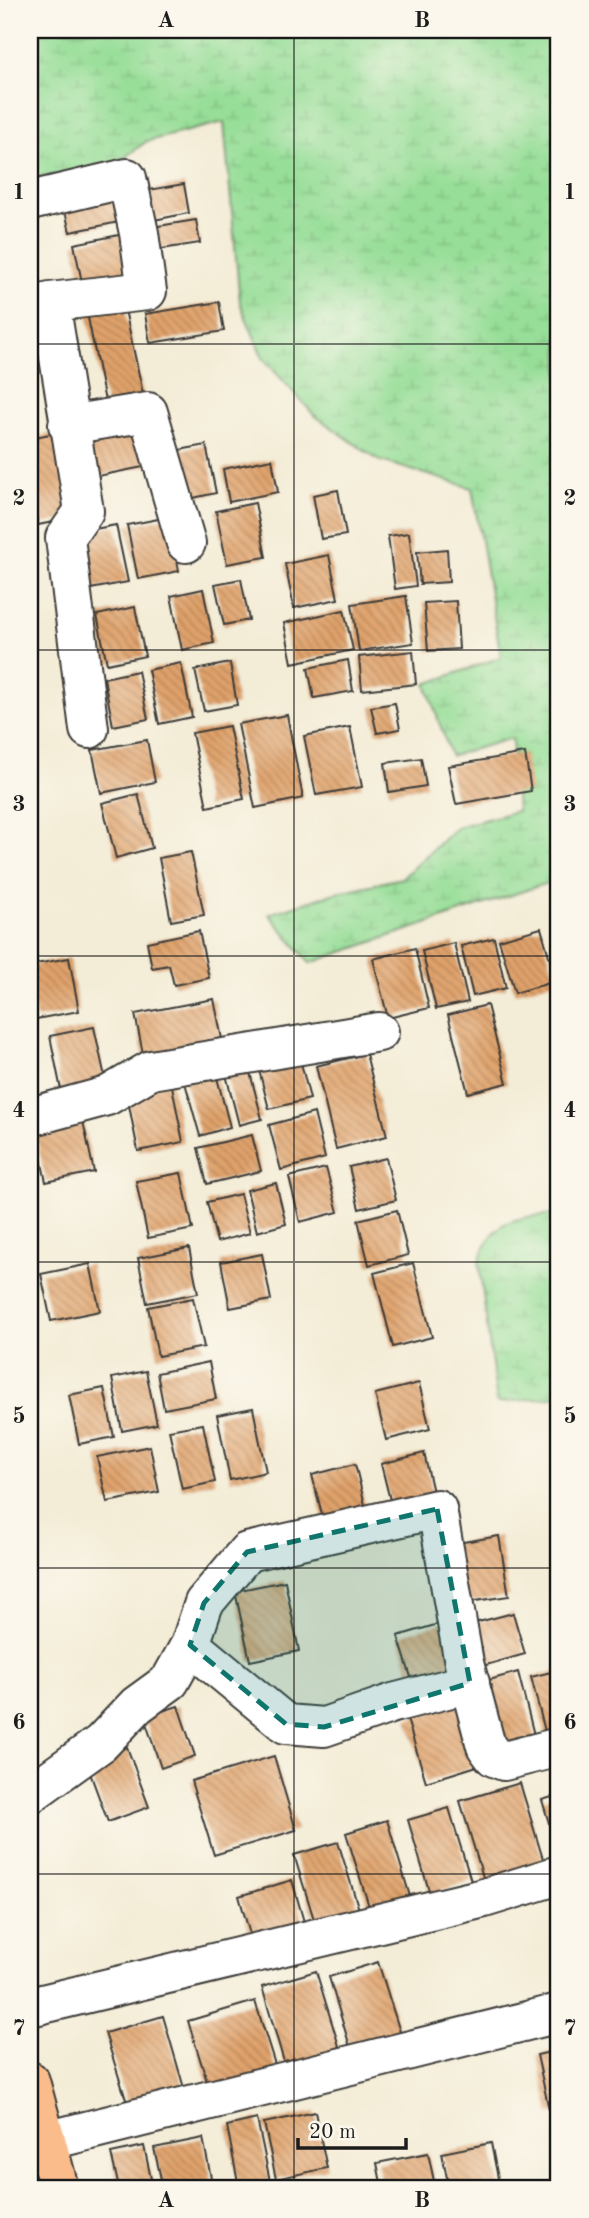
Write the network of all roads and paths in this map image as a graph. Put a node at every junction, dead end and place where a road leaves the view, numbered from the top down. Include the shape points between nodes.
1 (30, 201) edge
2 (40, 305) edge
3 (68, 425) junction
4 (186, 544) dead end
5 (89, 729) dead end
6 (379, 1032) dead end
7 (30, 1117) edge
8 (190, 1646) junction
9 (470, 1683) junction
10 (559, 1746) edge
11 (30, 1794) edge
12 (559, 1875) edge
13 (30, 2007) edge
14 (559, 2014) edge
15 (30, 2081) edge
16 (46, 2141) junction
17 (59, 2188) edge

1 - 2 street via 127,178 147,290
2 - 3 street
3 - 4 street via 148,412
3 - 5 street via 84,511 65,538
6 - 7 street via 151,1070 107,1096
8 - 9 street via 286,1724 324,1727
8 - 9 street via 204,1603 247,1552 437,1509
8 - 11 street via 170,1681 101,1743
9 - 10 street via 486,1746 494,1757 504,1761
12 - 13 street via 484,1898
14 - 16 street
15 - 16 main road
16 - 17 main road

